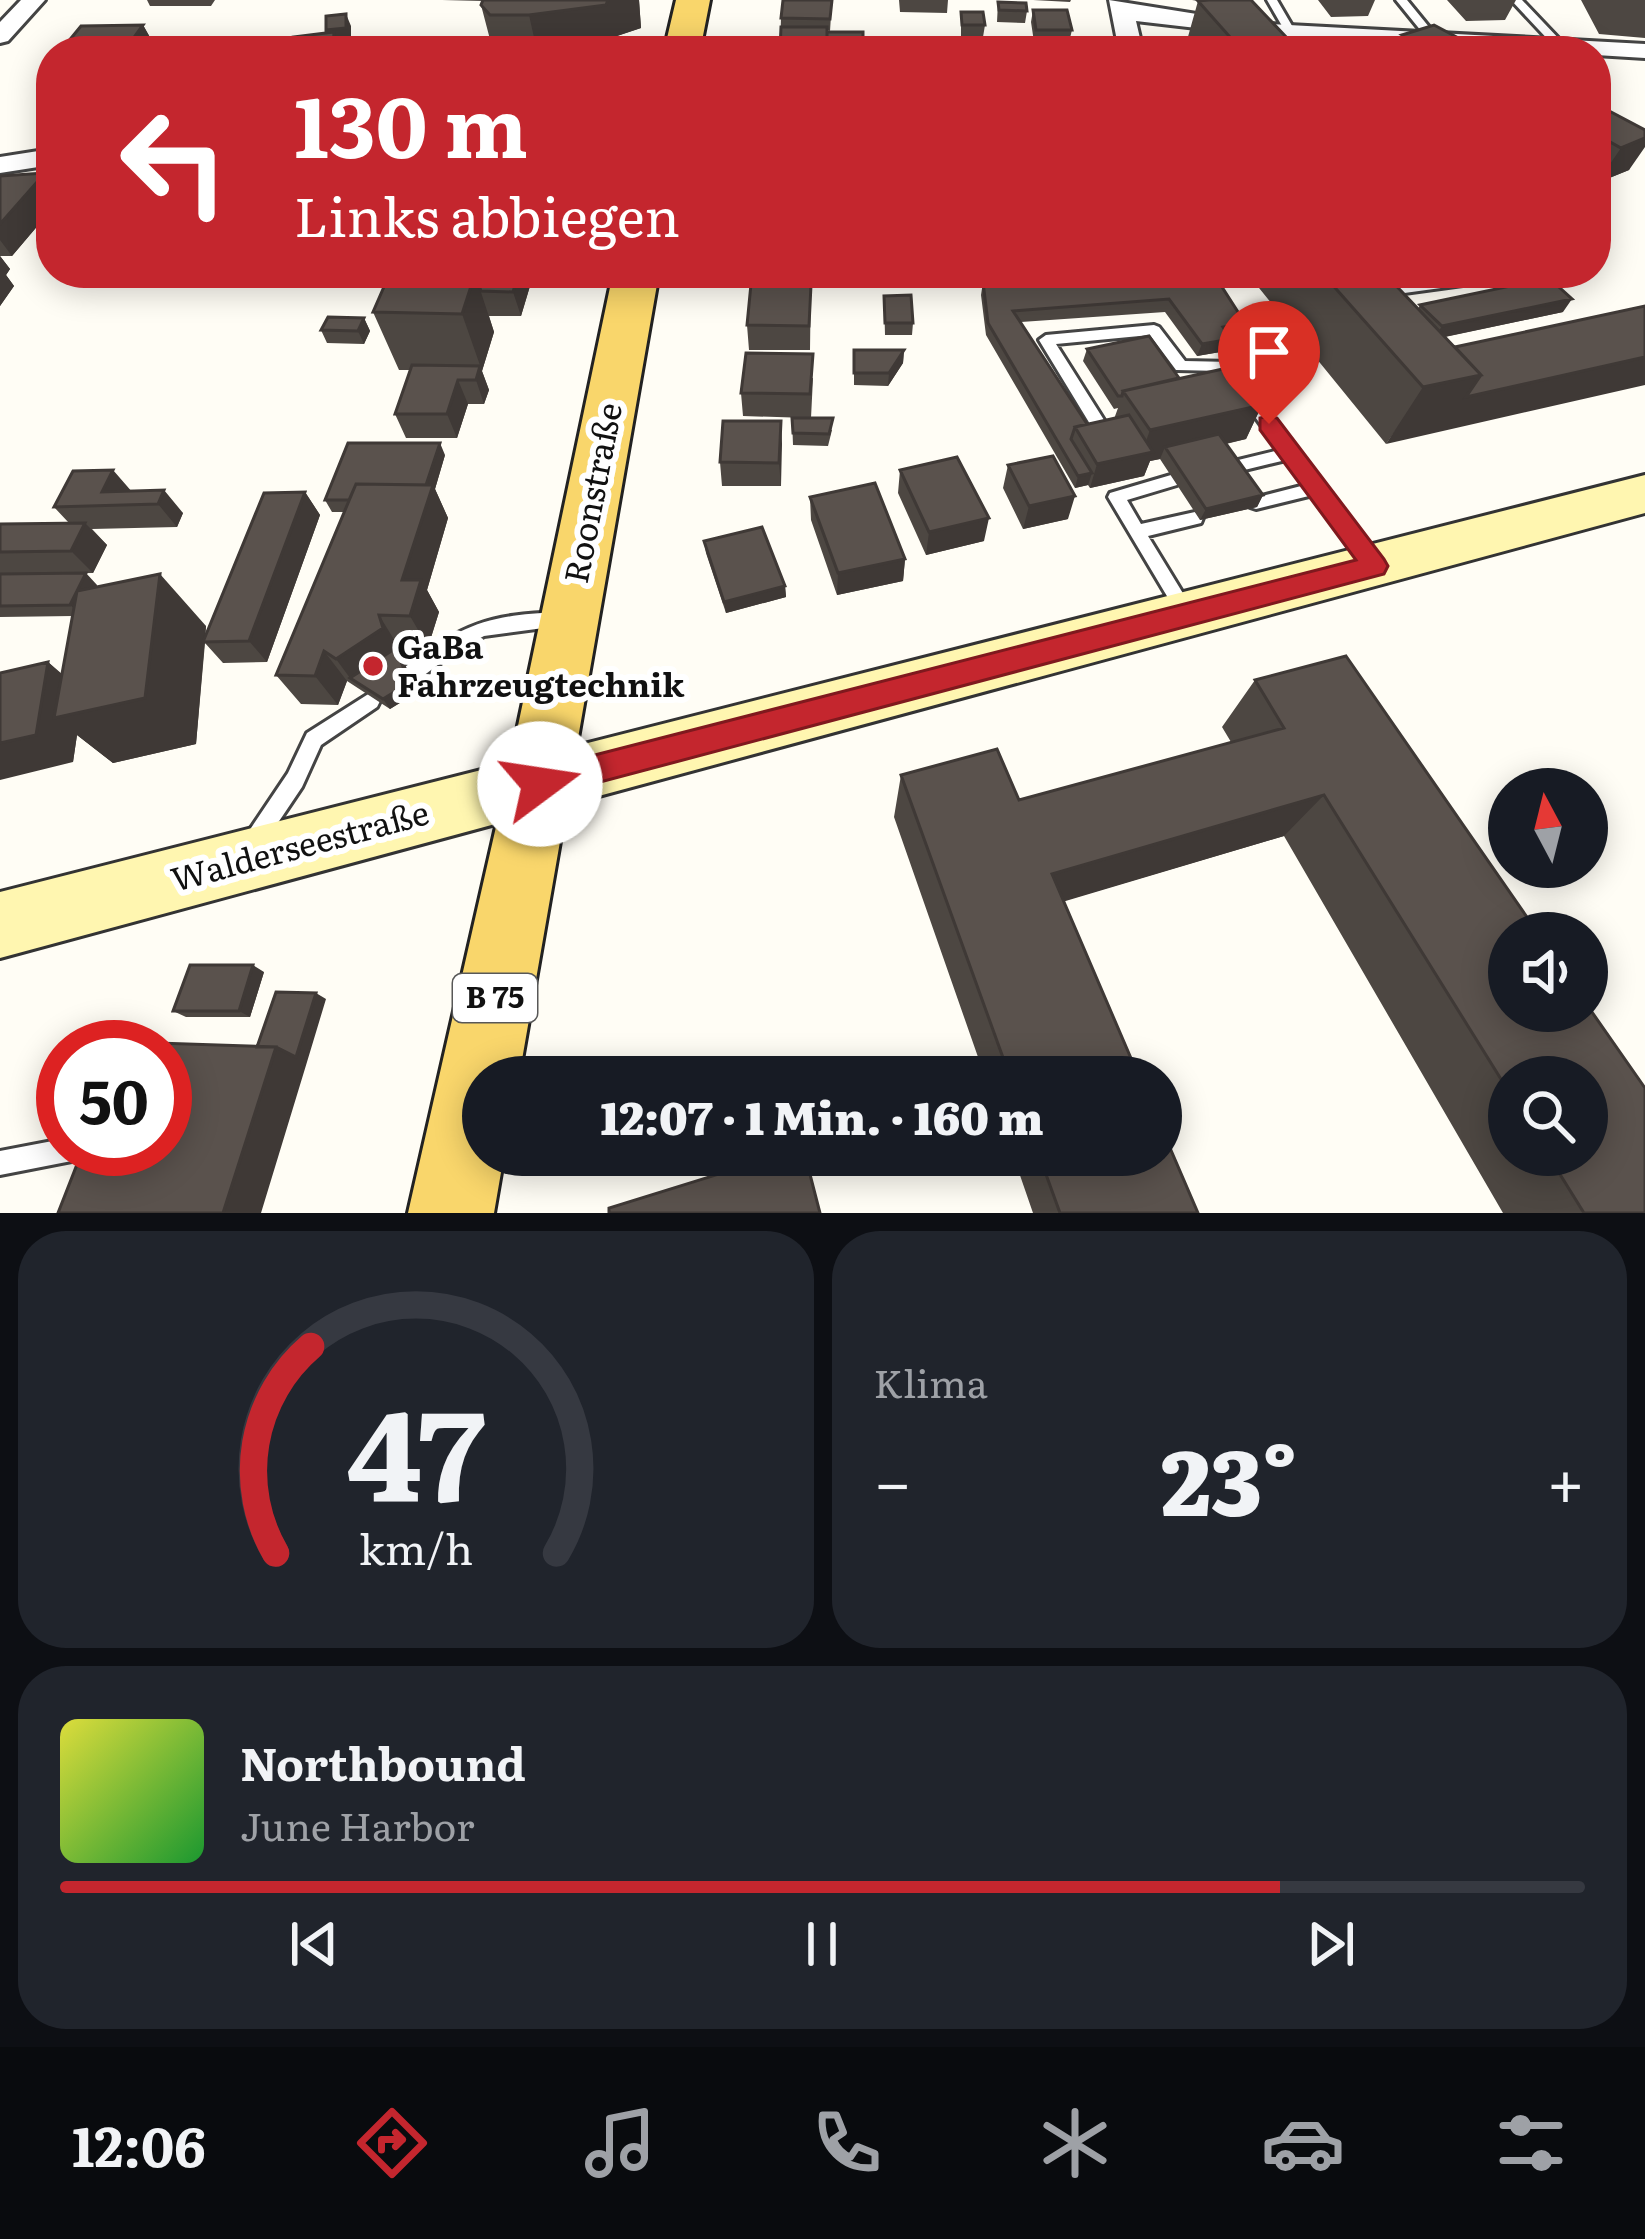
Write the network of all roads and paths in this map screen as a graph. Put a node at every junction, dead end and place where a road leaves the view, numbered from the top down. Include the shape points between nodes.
1 (34, 0) edge
2 (693, 0) edge
3 (1271, 0) edge
4 (1401, 0) edge
5 (1516, 0) edge
6 (1121, 6) edge
7 (0, 36) edge
8 (685, 36) edge
9 (1128, 36) edge
10 (1287, 36) edge
11 (1292, 36) edge
12 (1431, 36) edge
13 (1550, 36) edge
14 (1611, 48) edge
15 (1645, 51) edge
16 (36, 159) edge
17 (0, 165) edge
18 (633, 288) edge
19 (1096, 420) edge
20 (1290, 453) junction
21 (1232, 467) edge
22 (1171, 481) dead end
23 (1317, 488) junction
24 (1645, 494) edge
25 (1256, 503) edge
26 (1195, 518) dead end
27 (1137, 532) junction
28 (1375, 566) junction
29 (1187, 615) junction
30 (569, 620) junction
31 (412, 673) dead end
32 (370, 700) edge
33 (540, 784) junction
34 (240, 862) junction
35 (0, 925) edge
36 (36, 1160) edge
37 (0, 1163) edge
38 (451, 1213) edge

1 - 7 street
2 - 8 main road
3 - 11 lane
4 - 12 lane
5 - 13 lane
6 - 9 street
6 - 10 street
14 - 15 street
16 - 17 street
18 - 30 main road, Roonstraße / B 75
19 - 20 lane via 1046,340 1154,331 1180,366 1226,367
20 - 21 lane
20 - 23 lane
22 - 27 lane via 1116,497
23 - 25 lane
23 - 28 lane
24 - 28 main road, Walderseestraße
26 - 27 lane
27 - 29 lane
28 - 29 main road, Walderseestraße
29 - 33 main road, Walderseestraße
30 - 31 lane via 466,632
30 - 33 main road, Roonstraße / B 75
32 - 34 lane via 314,739
33 - 34 main road, Walderseestraße
33 - 38 main road, B 75
34 - 35 main road, Walderseestraße
36 - 37 lane

